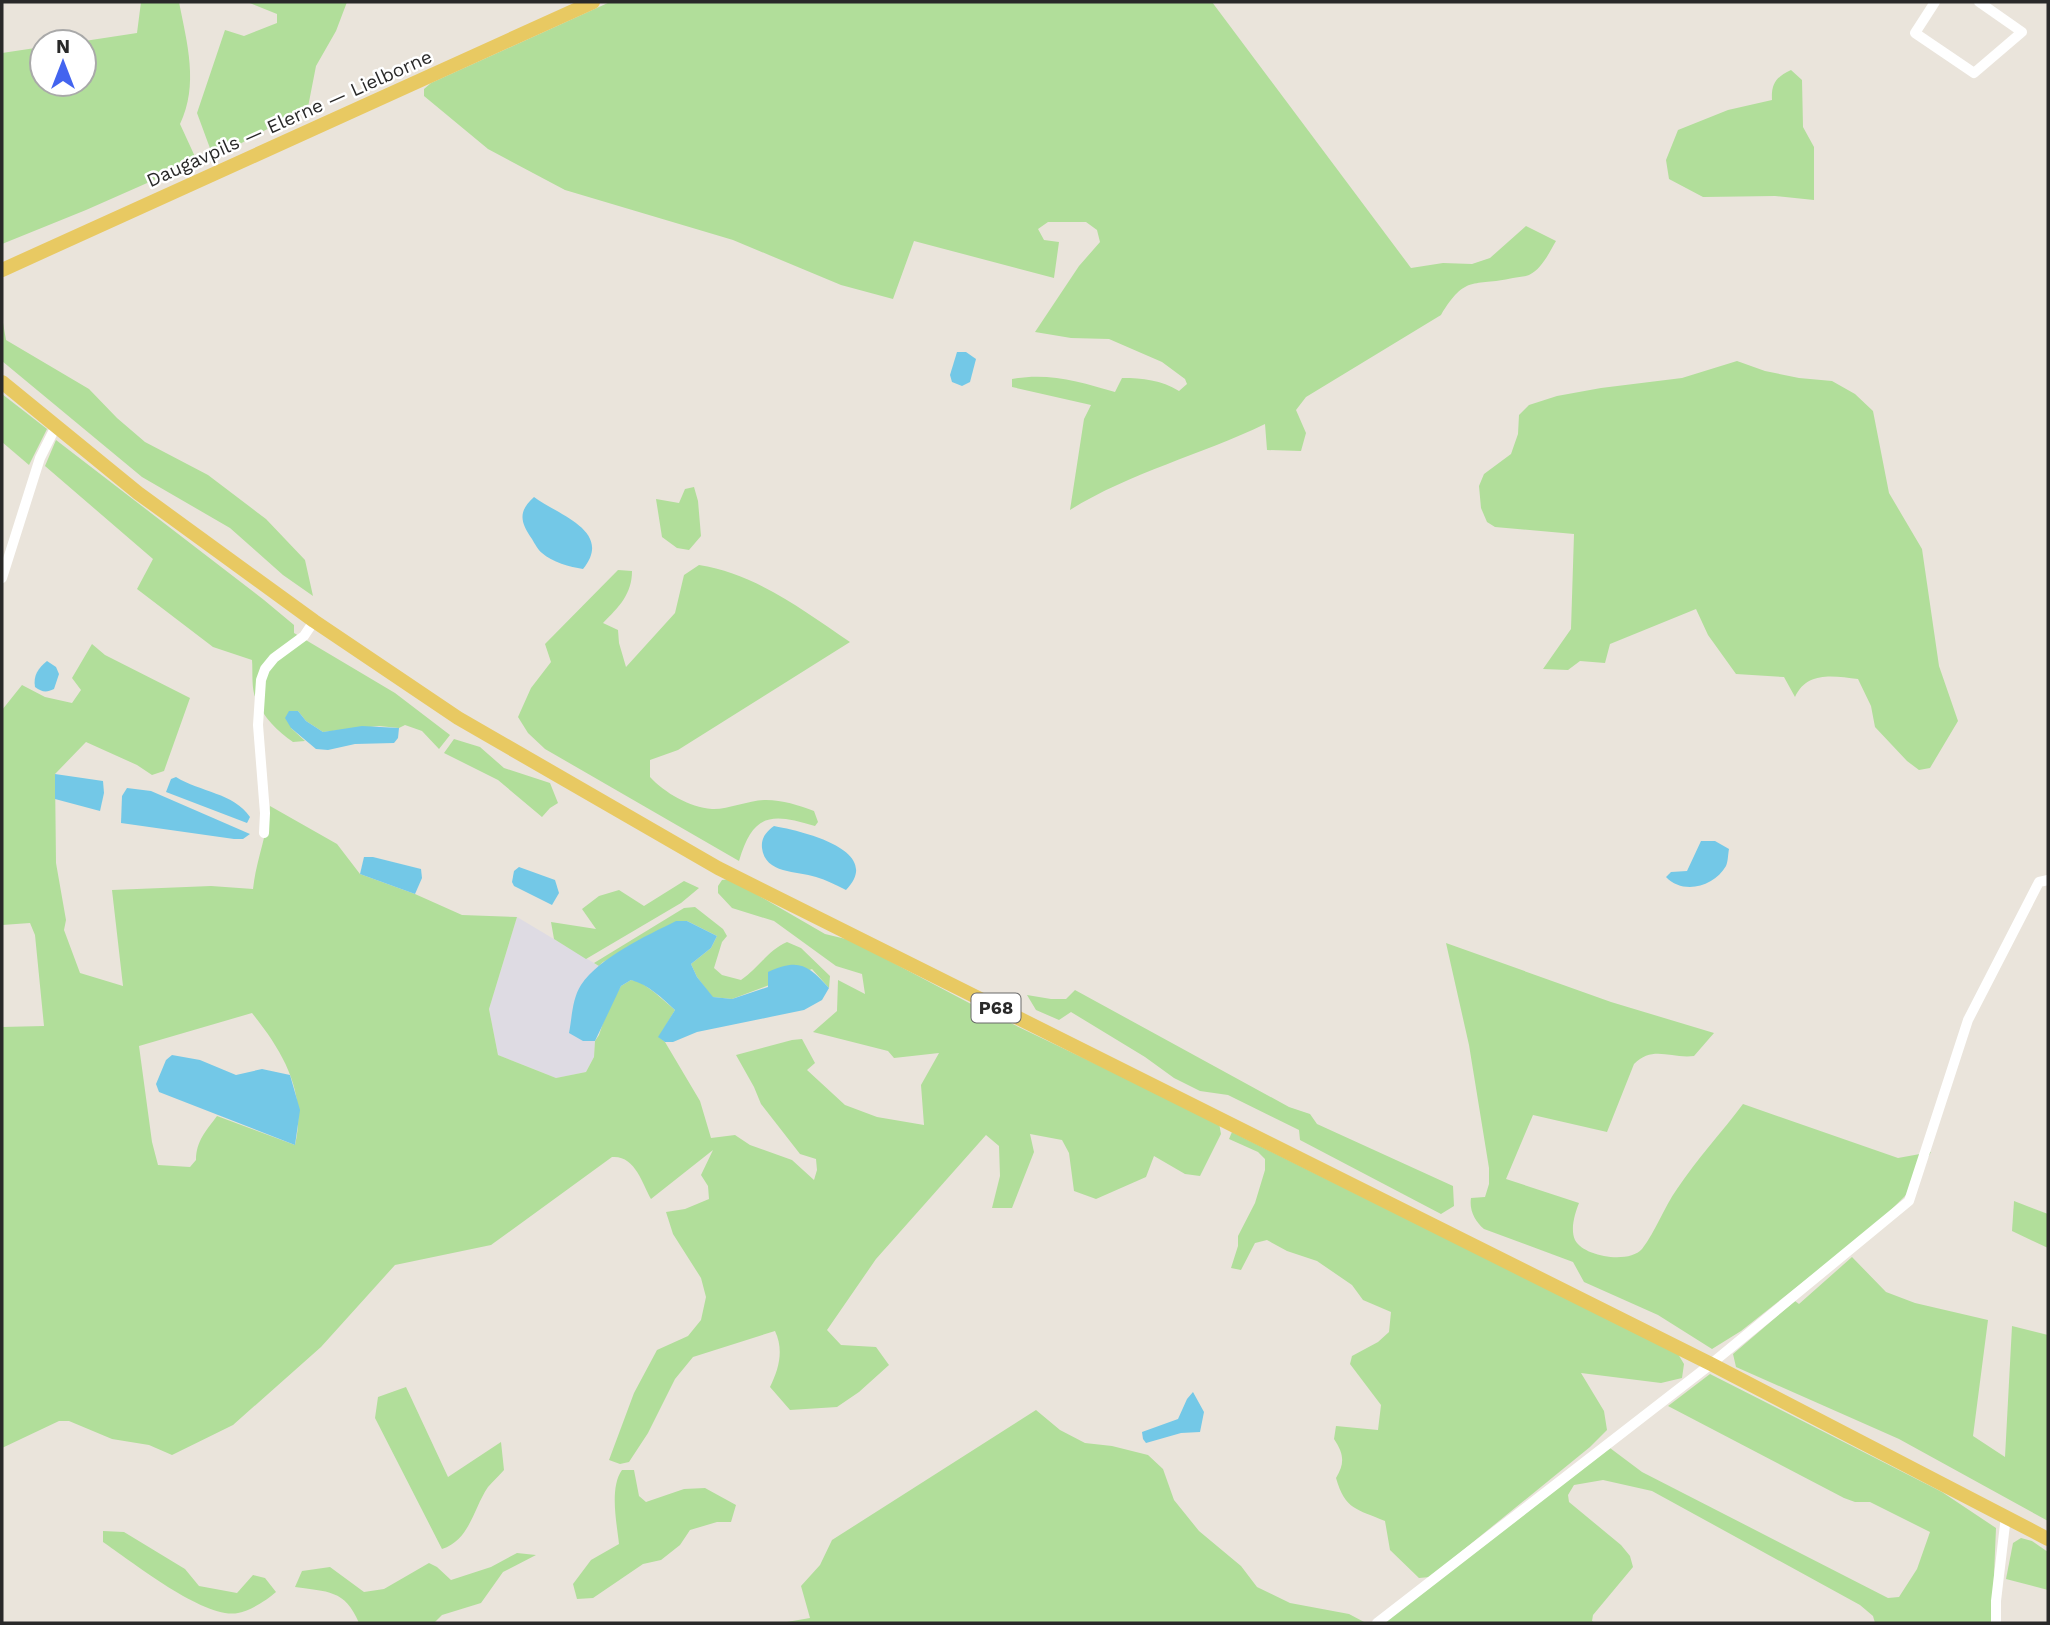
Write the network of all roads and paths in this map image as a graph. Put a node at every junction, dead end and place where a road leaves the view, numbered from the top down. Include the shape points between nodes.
1 (593, 2) edge
2 (1935, 2) edge
3 (1979, 2) edge
4 (2, 270) edge
5 (2, 382) edge
6 (55, 428) junction
7 (2, 578) edge
8 (314, 621) junction
9 (264, 833) dead end
10 (2048, 880) edge
11 (1711, 1364) junction
12 (2006, 1516) junction
13 (2048, 1539) edge
14 (1377, 1623) edge
15 (1996, 1623) edge

1 - 4 main road, Daugavpils — Elerne — Lielborne
2 - 3 street via 1915,33 1974,73 2022,32
5 - 6 main road, P68
6 - 7 street via 40,458
6 - 8 main road, P68
8 - 9 street via 299,641 274,658 261,680 258,725
8 - 11 main road, P68 via 458,718 718,868
10 - 11 street via 2039,882 1968,1020 1909,1201
11 - 12 main road, P68
11 - 14 street
12 - 13 main road, P68
12 - 15 street

